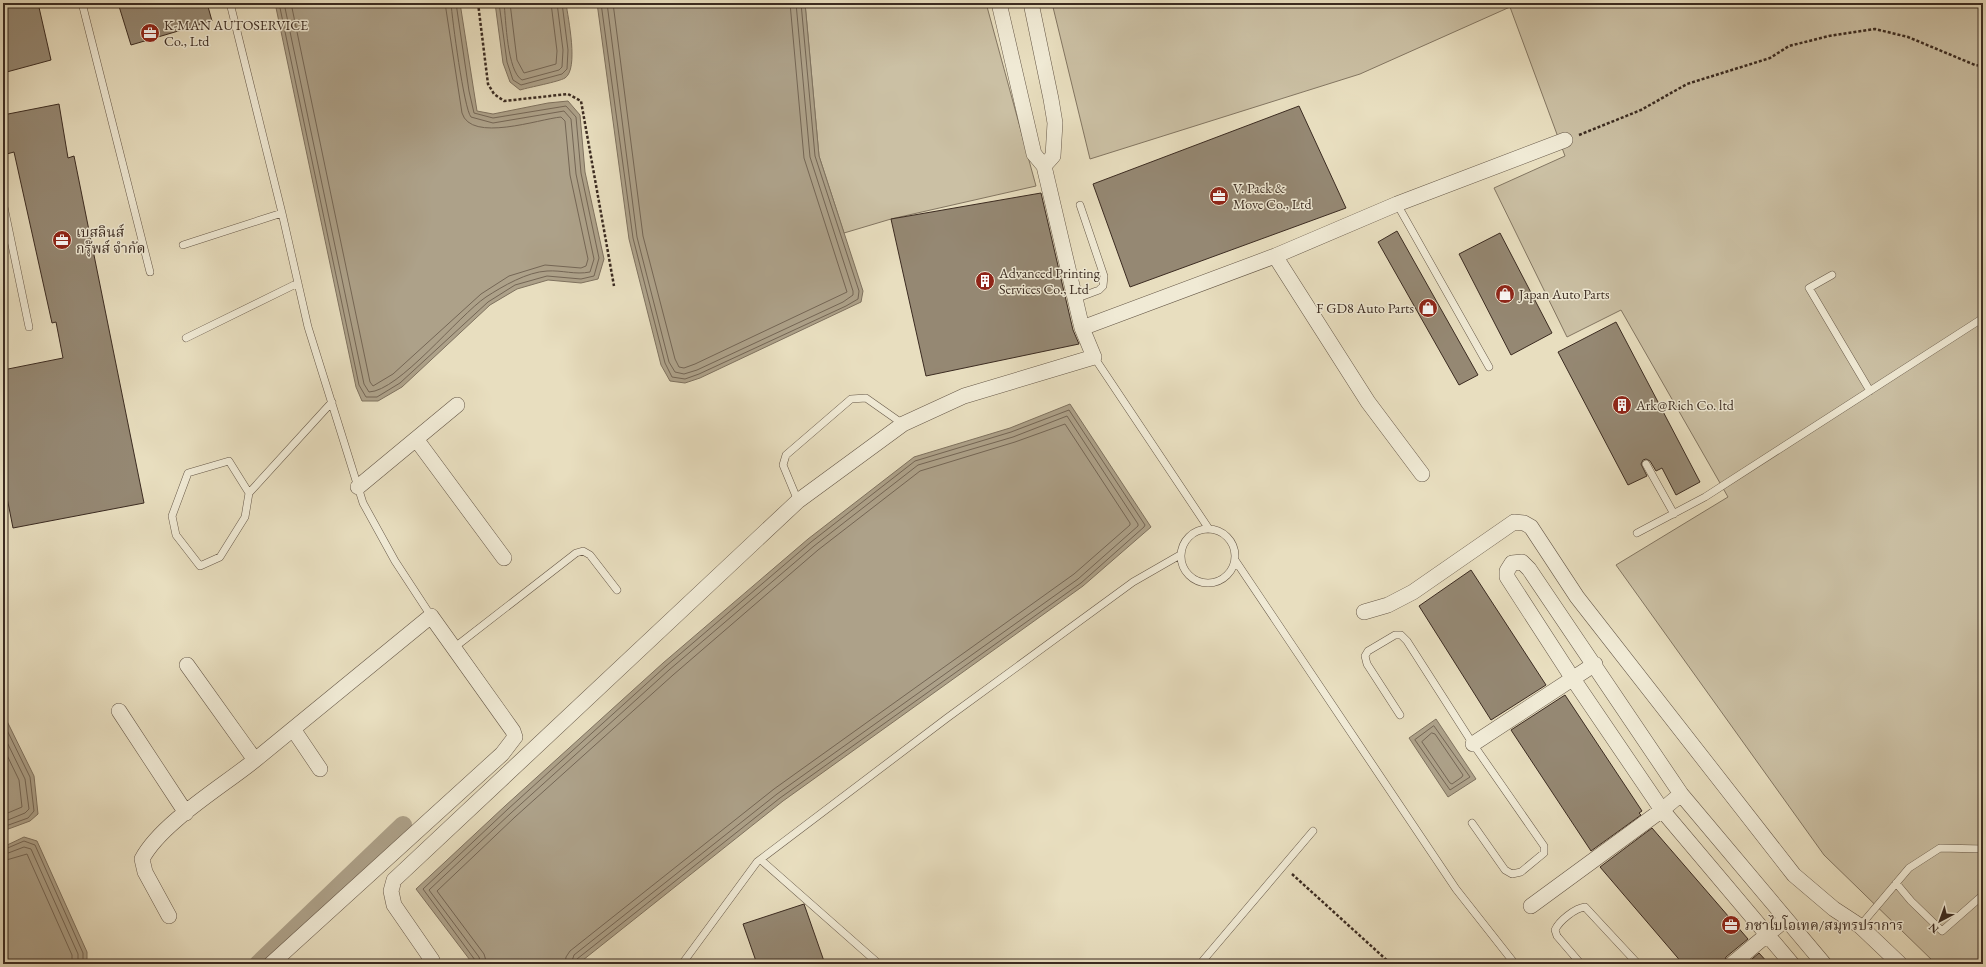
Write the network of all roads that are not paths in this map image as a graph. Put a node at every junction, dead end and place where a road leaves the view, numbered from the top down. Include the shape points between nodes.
1 (82, 3) edge
2 (230, 3) edge
3 (999, 3) edge
4 (1031, 3) edge
5 (1565, 140) road end
6 (1044, 166) junction
7 (3, 202) edge
8 (1397, 204) junction
9 (1080, 205) dead end
10 (282, 213) junction
11 (183, 245) dead end
12 (1275, 256) junction
13 (150, 272) dead end
14 (1832, 275) dead end
15 (298, 283) junction
16 (1075, 299) junction
17 (1983, 318) edge
18 (29, 327) dead end
19 (1082, 328) junction
20 (186, 338) dead end
21 (1094, 357) junction
22 (1489, 367) dead end
23 (1870, 391) junction
24 (332, 402) junction
25 (457, 405) dead end
26 (903, 424) junction
27 (416, 439) junction
28 (1646, 464) dead end
29 (1422, 474) dead end
30 (358, 487) junction
31 (249, 493) junction
32 (798, 501) junction
33 (1674, 514) junction
34 (1209, 529) junction
35 (1637, 533) dead end
36 (1180, 555) junction
37 (504, 558) dead end
38 (1235, 560) junction
39 (617, 590) dead end
40 (1364, 612) dead end
41 (431, 616) junction
42 (455, 647) junction
43 (1595, 664) junction
44 (187, 665) dead end
45 (1573, 679) junction
46 (119, 711) dead end
47 (1400, 715) dead end
48 (293, 729) junction
49 (1473, 744) junction
50 (254, 760) junction
51 (320, 769) dead end
52 (1681, 794) junction
53 (1662, 810) junction
54 (186, 813) junction
55 (1472, 822) dead end
56 (1313, 831) dead end
57 (1983, 849) edge
58 (760, 860) junction
59 (1896, 883) junction
60 (1983, 895) edge
61 (1530, 906) dead end
62 (170, 916) dead end
63 (1786, 919) junction
64 (1860, 926) junction
65 (1767, 936) junction
66 (432, 960) dead end
67 (271, 964) edge
68 (682, 964) edge
69 (879, 964) edge
70 (1200, 964) edge
71 (1515, 964) edge
72 (1581, 964) edge
73 (1638, 964) edge
74 (1732, 964) edge
75 (1792, 964) edge
76 (1824, 964) edge
77 (1900, 964) edge

1 - 13 lane
2 - 10 lane
3 - 6 street via 1034,154
4 - 6 street via 1055,124 1054,156
5 - 8 street
6 - 16 street
7 - 18 lane
8 - 12 street
8 - 22 lane
9 - 16 lane via 1104,276 1103,286 1099,290
10 - 11 lane
10 - 15 lane
12 - 19 street
12 - 29 street via 1368,402
14 - 23 lane via 1809,288
15 - 20 lane
15 - 24 lane via 308,327
16 - 19 street
17 - 23 lane
19 - 21 street
21 - 26 street via 964,396
21 - 34 lane
23 - 33 lane via 1705,498
24 - 30 lane
24 - 31 lane
25 - 27 street
26 - 32 street
26 - 32 lane via 866,398 851,399 786,455 784,465
27 - 30 street
27 - 37 street
28 - 33 lane
30 - 41 lane via 363,503 395,561
31 - 31 lane via 246,518 220,557 200,566 176,535 172,516 188,473 229,461
32 - 66 street via 394,880 391,891 394,905
33 - 35 lane
34 - 36 lane via 1200,530 1186,539
34 - 38 lane via 1218,531 1231,542
36 - 38 lane via 1185,572 1192,579 1210,584 1219,582 1227,576
36 - 58 lane via 1127,587 947,718
38 - 71 lane via 1456,889
39 - 42 lane via 590,555 583,551 576,553
40 - 64 street via 1388,605 1413,592 1514,522 1531,526 1577,597 1794,876 1834,909
41 - 42 street
41 - 48 street
42 - 67 street via 515,737 502,754
43 - 45 street
43 - 45 street via 1526,565 1522,562 1512,563 1507,571 1507,577
43 - 52 street
44 - 50 street
45 - 49 street
45 - 53 street
46 - 54 street
47 - 49 lane via 1367,664 1365,656 1368,651 1395,634 1401,635 1407,641
48 - 50 street
48 - 51 street
49 - 55 lane via 1544,846 1544,853 1521,872 1512,874 1505,870
50 - 54 street
52 - 53 street
52 - 63 street
53 - 61 street
53 - 65 street
54 - 62 street via 149,846 142,859 145,872
56 - 70 lane
57 - 59 lane via 1940,848 1909,868
58 - 68 lane
58 - 69 lane
59 - 60 lane via 1942,931
59 - 64 lane
63 - 65 street
63 - 76 street
64 - 77 street
65 - 74 street
65 - 75 street
72 - 73 lane via 1554,930 1558,924 1585,907

